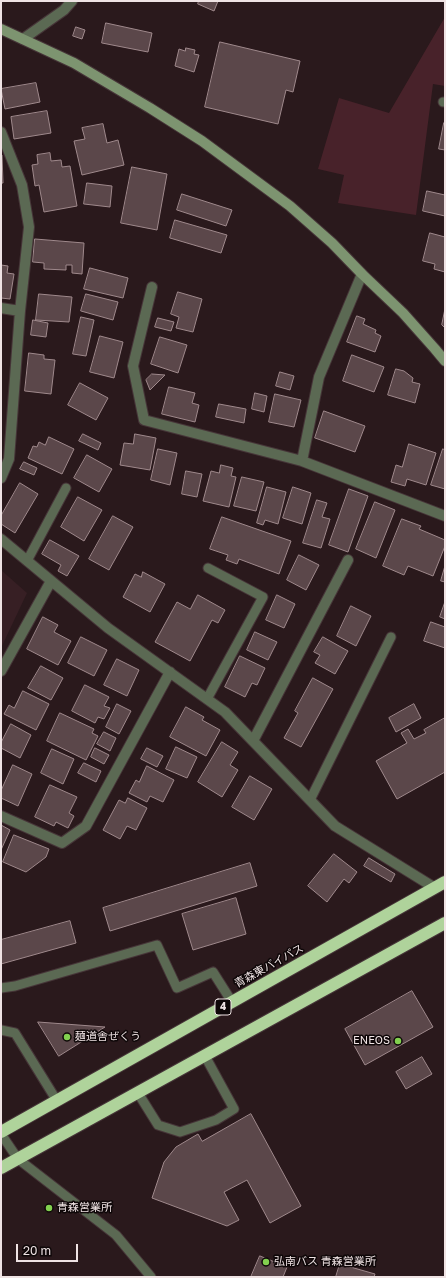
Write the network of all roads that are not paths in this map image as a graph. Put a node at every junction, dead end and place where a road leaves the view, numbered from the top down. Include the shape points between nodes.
1 (72, 1) edge
2 (1, 29) edge
3 (23, 39) junction
4 (1, 132) edge
5 (362, 274) junction
6 (152, 287) dead end
7 (1, 308) edge
8 (20, 311) junction
9 (445, 361) edge
10 (302, 461) junction
11 (1, 478) edge
12 (66, 488) dead end
13 (445, 516) edge
14 (1, 539) edge
15 (348, 560) dead end
16 (27, 561) junction
17 (208, 568) dead end
18 (51, 581) junction
19 (391, 637) dead end
20 (1, 671) edge
21 (170, 672) junction
22 (208, 699) junction
23 (253, 741) junction
24 (310, 800) junction
25 (1, 816) edge
26 (440, 885) edge
27 (445, 923) edge
28 (1, 988) edge
29 (232, 1002) junction
30 (1, 1030) edge
31 (205, 1056) junction
32 (138, 1093) junction
33 (57, 1101) junction
34 (1, 1133) edge
35 (18, 1159) junction
36 (1, 1168) edge
37 (151, 1277) edge

1 - 3 street via 64,10
2 - 3 street
3 - 5 street via 74,63 202,141 290,206
4 - 8 street via 22,185 29,227
5 - 9 street via 403,313
5 - 10 street via 319,377
6 - 10 street via 133,366 144,420
7 - 8 street
8 - 11 street via 9,459
10 - 13 street
12 - 16 lane
14 - 16 street
15 - 23 street
16 - 18 street
17 - 22 lane via 263,597
18 - 20 street
18 - 21 street via 108,628
19 - 24 lane
21 - 22 street
21 - 25 street via 86,826 62,843
22 - 23 street via 225,712
23 - 24 street
24 - 26 street via 335,826
26 - 29 highway, 青森東バイパス / 4
27 - 31 highway
28 - 29 lane via 157,945 177,988 213,972
29 - 33 highway, 青森東バイパス / 4
30 - 33 lane via 15,1033
31 - 32 highway
31 - 32 lane via 234,1109 216,1120 180,1132 158,1125
32 - 35 highway
33 - 34 highway, 青森東バイパス / 4
34 - 35 lane
35 - 36 highway
35 - 37 lane via 116,1235

